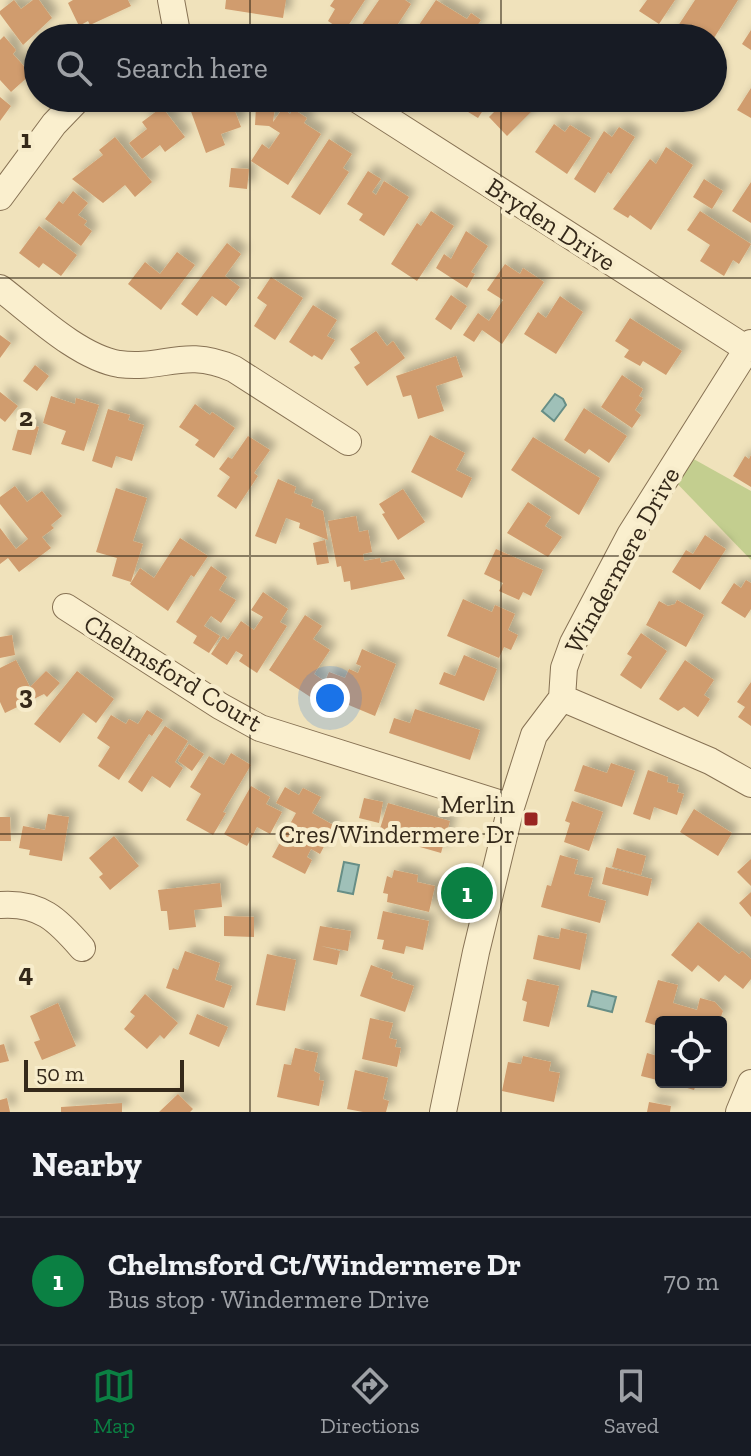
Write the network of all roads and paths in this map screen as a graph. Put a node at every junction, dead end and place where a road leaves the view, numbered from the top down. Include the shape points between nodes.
1 (171, 0) edge
2 (175, 24) edge
3 (66, 112) edge
4 (377, 112) edge
5 (0, 197) edge
6 (0, 288) edge
7 (749, 346) edge
8 (348, 442) dead end
9 (66, 607) dead end
10 (562, 698) junction
11 (751, 784) edge
12 (511, 807) junction
13 (0, 905) edge
14 (82, 948) dead end
15 (751, 1083) edge
16 (443, 1112) edge
17 (739, 1112) edge

1 - 2 street
3 - 5 street
4 - 7 street, Bryden Drive
6 - 8 street via 103,360 216,362
7 - 10 street, Windermere Drive via 600,589 567,657
9 - 12 street, Chelmsford Court via 260,728
10 - 11 street
10 - 12 street via 534,735
12 - 16 street
13 - 14 street via 48,913
15 - 17 street

